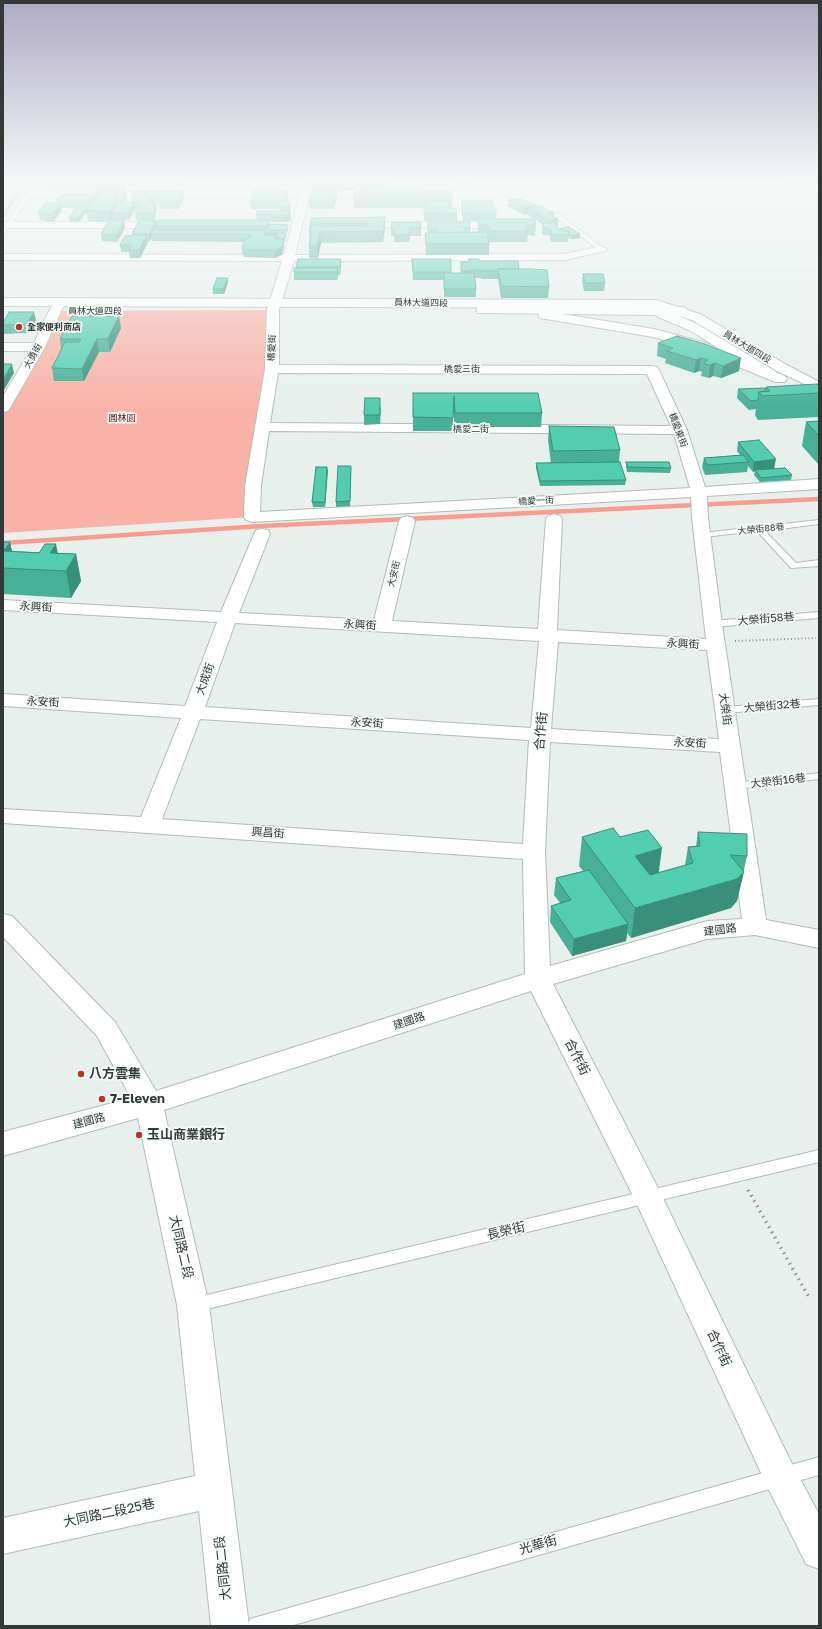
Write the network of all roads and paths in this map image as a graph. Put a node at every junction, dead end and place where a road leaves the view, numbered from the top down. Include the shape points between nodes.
1 (289, 258) edge
2 (3, 302) edge
3 (58, 306) junction
4 (275, 306) junction
5 (482, 310) junction
6 (3, 311) edge
7 (653, 312) junction
8 (682, 312) junction
9 (3, 347) edge
10 (39, 347) junction
11 (272, 369) junction
12 (652, 370) joint
13 (770, 374) junction
14 (819, 387) edge
15 (819, 400) edge
16 (3, 408) edge
17 (262, 427) junction
18 (680, 430) junction
19 (818, 484) edge
20 (699, 499) junction
21 (252, 518) joint
22 (554, 519) dead end
23 (407, 521) dead end
24 (819, 522) edge
25 (759, 529) junction
26 (262, 534) dead end
27 (703, 535) junction
28 (819, 563) edge
29 (3, 605) edge
30 (819, 615) edge
31 (228, 618) junction
32 (382, 626) junction
33 (547, 636) junction
34 (715, 637) junction
35 (816, 638) dead end
36 (3, 700) edge
37 (819, 702) edge
38 (726, 710) junction
39 (194, 712) junction
40 (540, 735) junction
41 (730, 746) junction
42 (819, 776) edge
43 (736, 786) junction
44 (3, 816) edge
45 (149, 824) junction
46 (534, 852) junction
47 (3, 922) edge
48 (756, 926) junction
49 (818, 936) edge
50 (538, 979) junction
51 (149, 1104) junction
52 (3, 1144) edge
53 (819, 1156) edge
54 (740, 1175) junction
55 (648, 1197) junction
56 (810, 1299) dead end
57 (194, 1305) junction
58 (819, 1466) edge
59 (780, 1476) junction
60 (214, 1490) junction
61 (3, 1536) edge
62 (819, 1551) edge
63 (230, 1626) edge
64 (257, 1626) edge

1 - 4 street, 橋愛街
2 - 3 street, 員林大道四段
3 - 4 street, 員林大道四段
3 - 6 street, 員林大道四段
3 - 10 street, 大勇街
4 - 5 street, 員林大道四段
4 - 8 street, 員林大道四段 via 656,304
4 - 11 street, 橋愛街
5 - 7 street
5 - 13 street, 員林大道四段 via 555,316 654,333 698,345
7 - 8 street
7 - 13 street via 693,327
8 - 14 street, 員林大道四段 via 696,317
9 - 10 street
10 - 16 street, 大勇街
11 - 12 street, 橋愛三街
11 - 17 street, 橋愛街
12 - 18 street, 橋愛東街
13 - 15 street, 員林大道四段
17 - 18 street, 橋愛二街
17 - 21 street, 橋愛街 via 253,486
18 - 20 street, 橋愛東街
19 - 20 street, 橋愛一街
20 - 21 street, 橋愛一街
20 - 27 street, 大榮街
22 - 33 street, 合作街
23 - 32 street, 大安街
24 - 25 lane, 大榮街88巷
25 - 27 lane, 大榮街88巷
25 - 28 lane via 794,566
26 - 31 street, 大成街
27 - 34 street, 大榮街
29 - 31 street, 永興街
30 - 34 lane, 大榮街58巷
31 - 32 street, 永興街
31 - 39 street, 大成街
32 - 33 street, 永興街
33 - 34 street, 永興街
33 - 40 street, 合作街 via 550,644
34 - 35 path
34 - 38 street, 大榮街
36 - 39 street, 永安街
37 - 38 lane, 大榮街32巷
38 - 41 street, 大榮街
39 - 40 street, 永安街
39 - 45 street, 大成街
40 - 41 street, 永安街
40 - 46 street, 合作街
41 - 43 street, 大榮街
42 - 43 lane, 大榮街16巷
43 - 48 street, 大榮街
44 - 45 street, 興昌街
45 - 46 street, 興昌街
46 - 50 street, 合作街
47 - 51 street, 大同路二段 via 106,1029
48 - 49 street, 建國路
48 - 50 street, 建國路 via 707,930
50 - 51 street, 建國路
50 - 55 street, 合作街
51 - 52 street, 建國路
51 - 57 street, 大同路二段
53 - 54 lane, 長榮街
54 - 55 lane, 長榮街
54 - 56 path
55 - 57 lane, 長榮街
55 - 59 street, 合作街
57 - 60 street, 大同路二段
58 - 59 lane, 光華街
59 - 62 street, 合作街
59 - 64 lane, 光華街
60 - 61 street, 大同路二段25巷
60 - 63 street, 大同路二段

